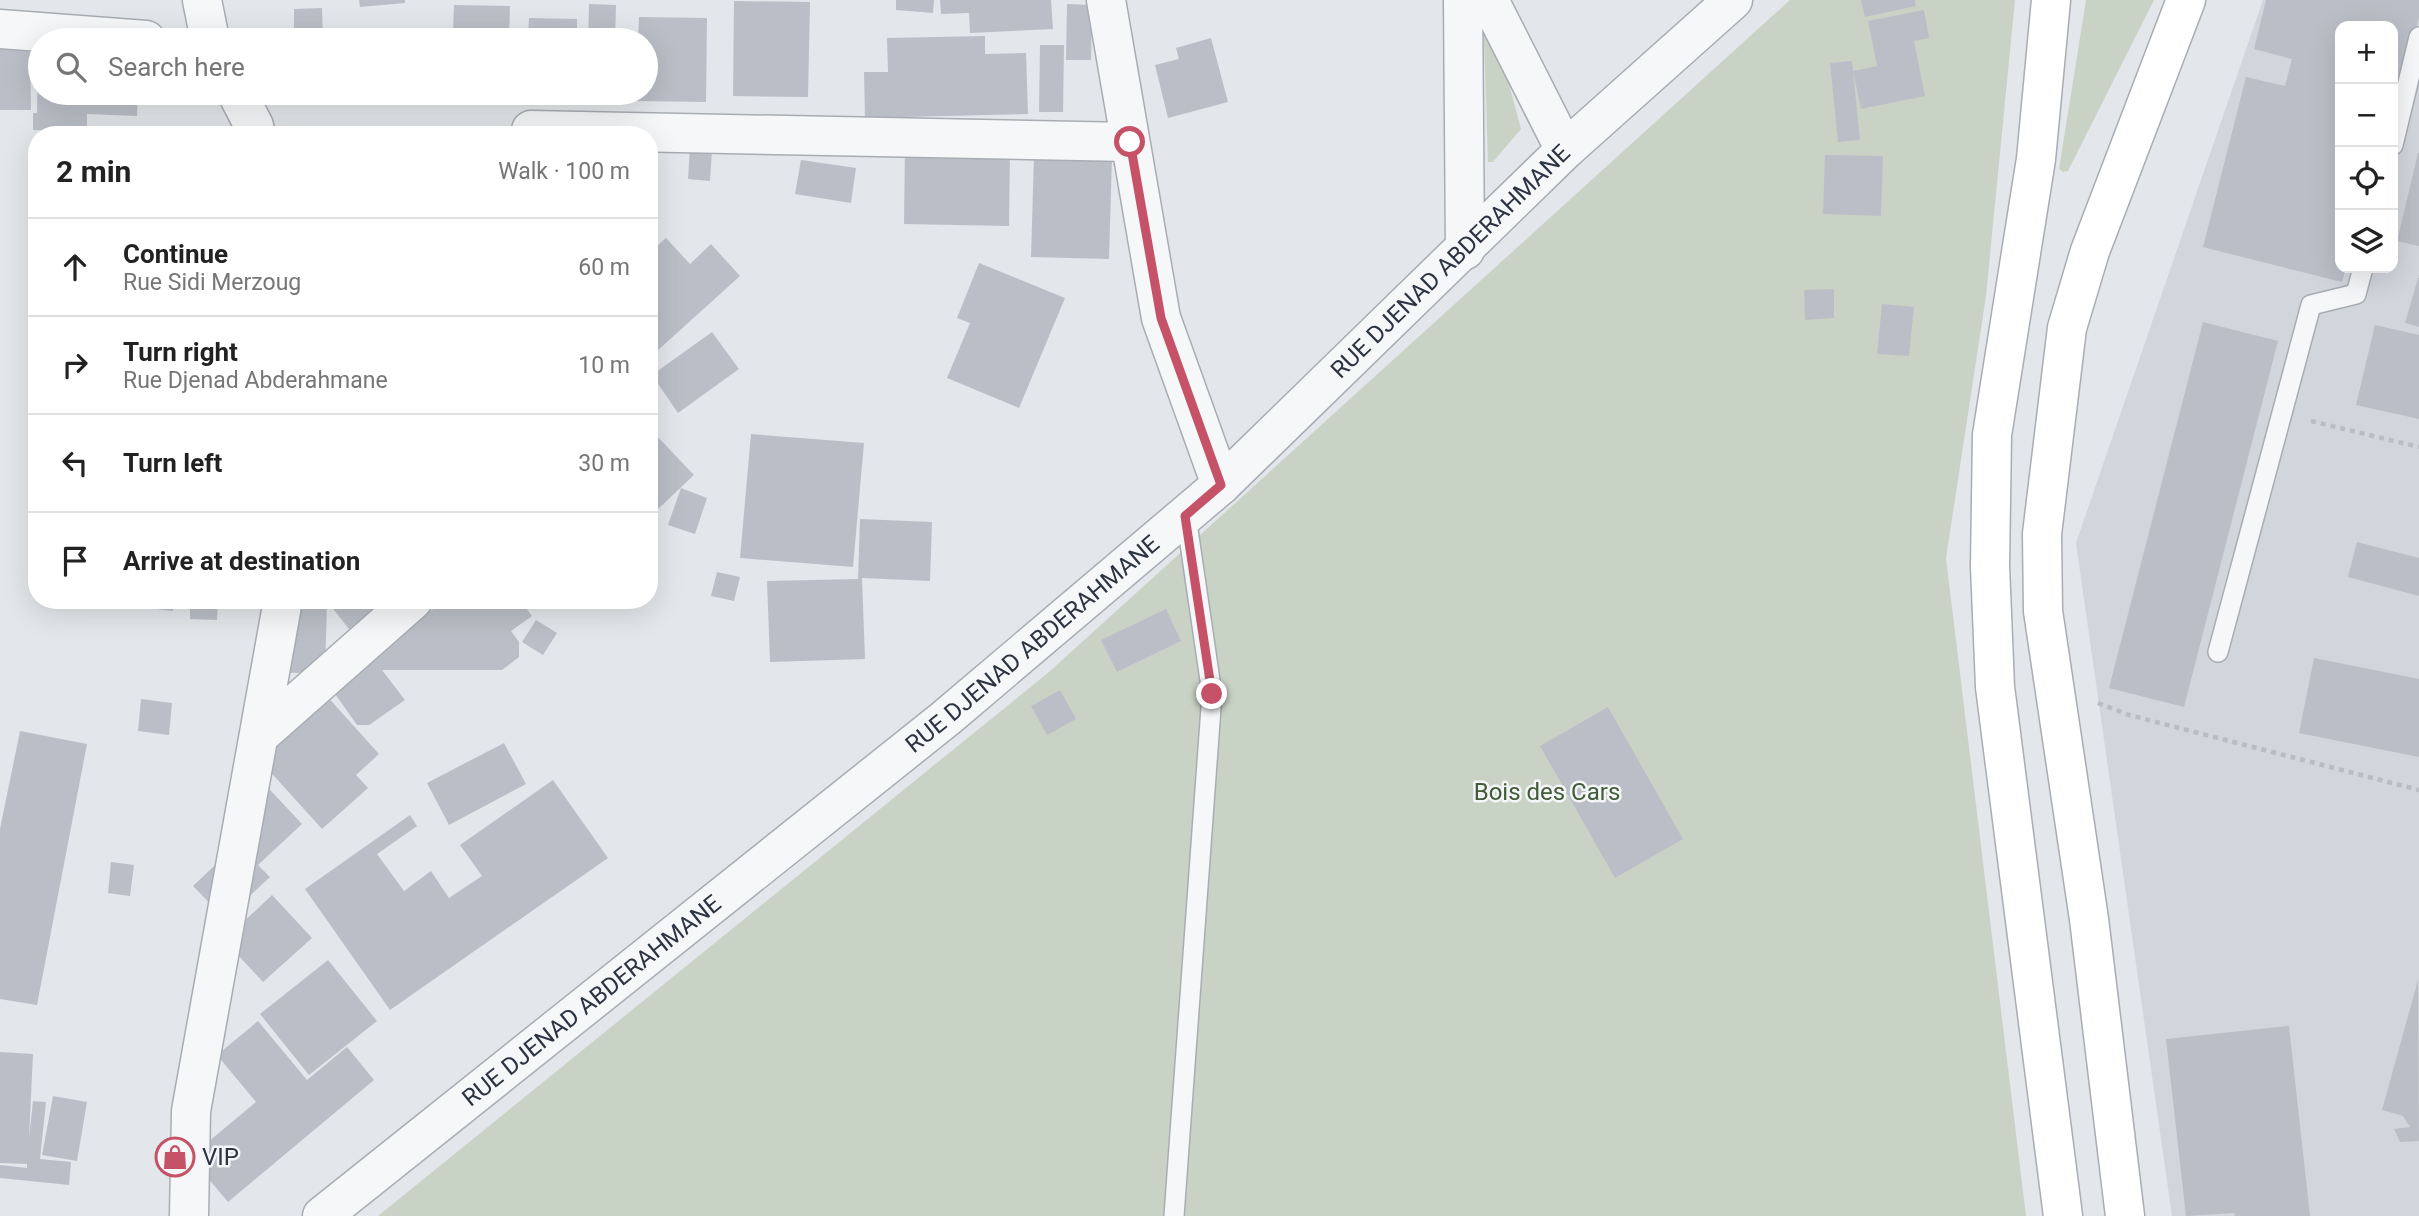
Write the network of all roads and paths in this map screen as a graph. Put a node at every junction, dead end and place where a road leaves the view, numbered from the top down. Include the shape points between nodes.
1 (202, 0) edge
2 (1106, 0) edge
3 (1463, 0) edge
4 (1489, 0) edge
5 (1733, 0) edge
6 (2051, 0) edge
7 (2186, 0) edge
8 (208, 28) edge
9 (0, 29) edge
10 (28, 31) edge
11 (2419, 37) edge
12 (243, 105) edge
13 (2398, 124) edge
14 (254, 126) edge
15 (658, 133) edge
16 (1130, 142) junction
17 (1565, 150) junction
18 (1465, 250) junction
19 (2362, 273) edge
20 (2281, 413) junction
21 (2419, 447) edge
22 (1221, 485) junction
23 (1185, 516) junction
24 (281, 609) edge
25 (403, 609) edge
26 (2218, 652) dead end
27 (2054, 686) junction
28 (260, 735) junction
29 (2419, 790) edge
30 (189, 1216) edge
31 (322, 1216) edge
32 (1174, 1216) edge
33 (2063, 1216) edge
34 (2125, 1216) edge

1 - 8 street
2 - 16 street
3 - 18 street
4 - 17 street
5 - 17 street, RUE DJENAD ABDERAHMANE
6 - 33 main road via 2036,159 1992,435 1990,566 1995,687
7 - 27 main road via 2090,251 2067,328 2042,534 2043,611
9 - 10 street
11 - 13 lane
12 - 14 street
15 - 16 street
16 - 22 street via 1161,318
17 - 18 street, RUE DJENAD ABDERAHMANE
18 - 22 street, RUE DJENAD ABDERAHMANE
19 - 20 lane via 2357,294 2311,304
20 - 21 path
20 - 26 lane
22 - 23 street, RUE DJENAD ABDERAHMANE
23 - 31 street, RUE DJENAD ABDERAHMANE via 924,735
23 - 32 lane via 1212,694
24 - 28 street
25 - 28 street
27 - 29 path via 2129,715
27 - 34 main road via 2089,919
28 - 30 street via 191,1111

